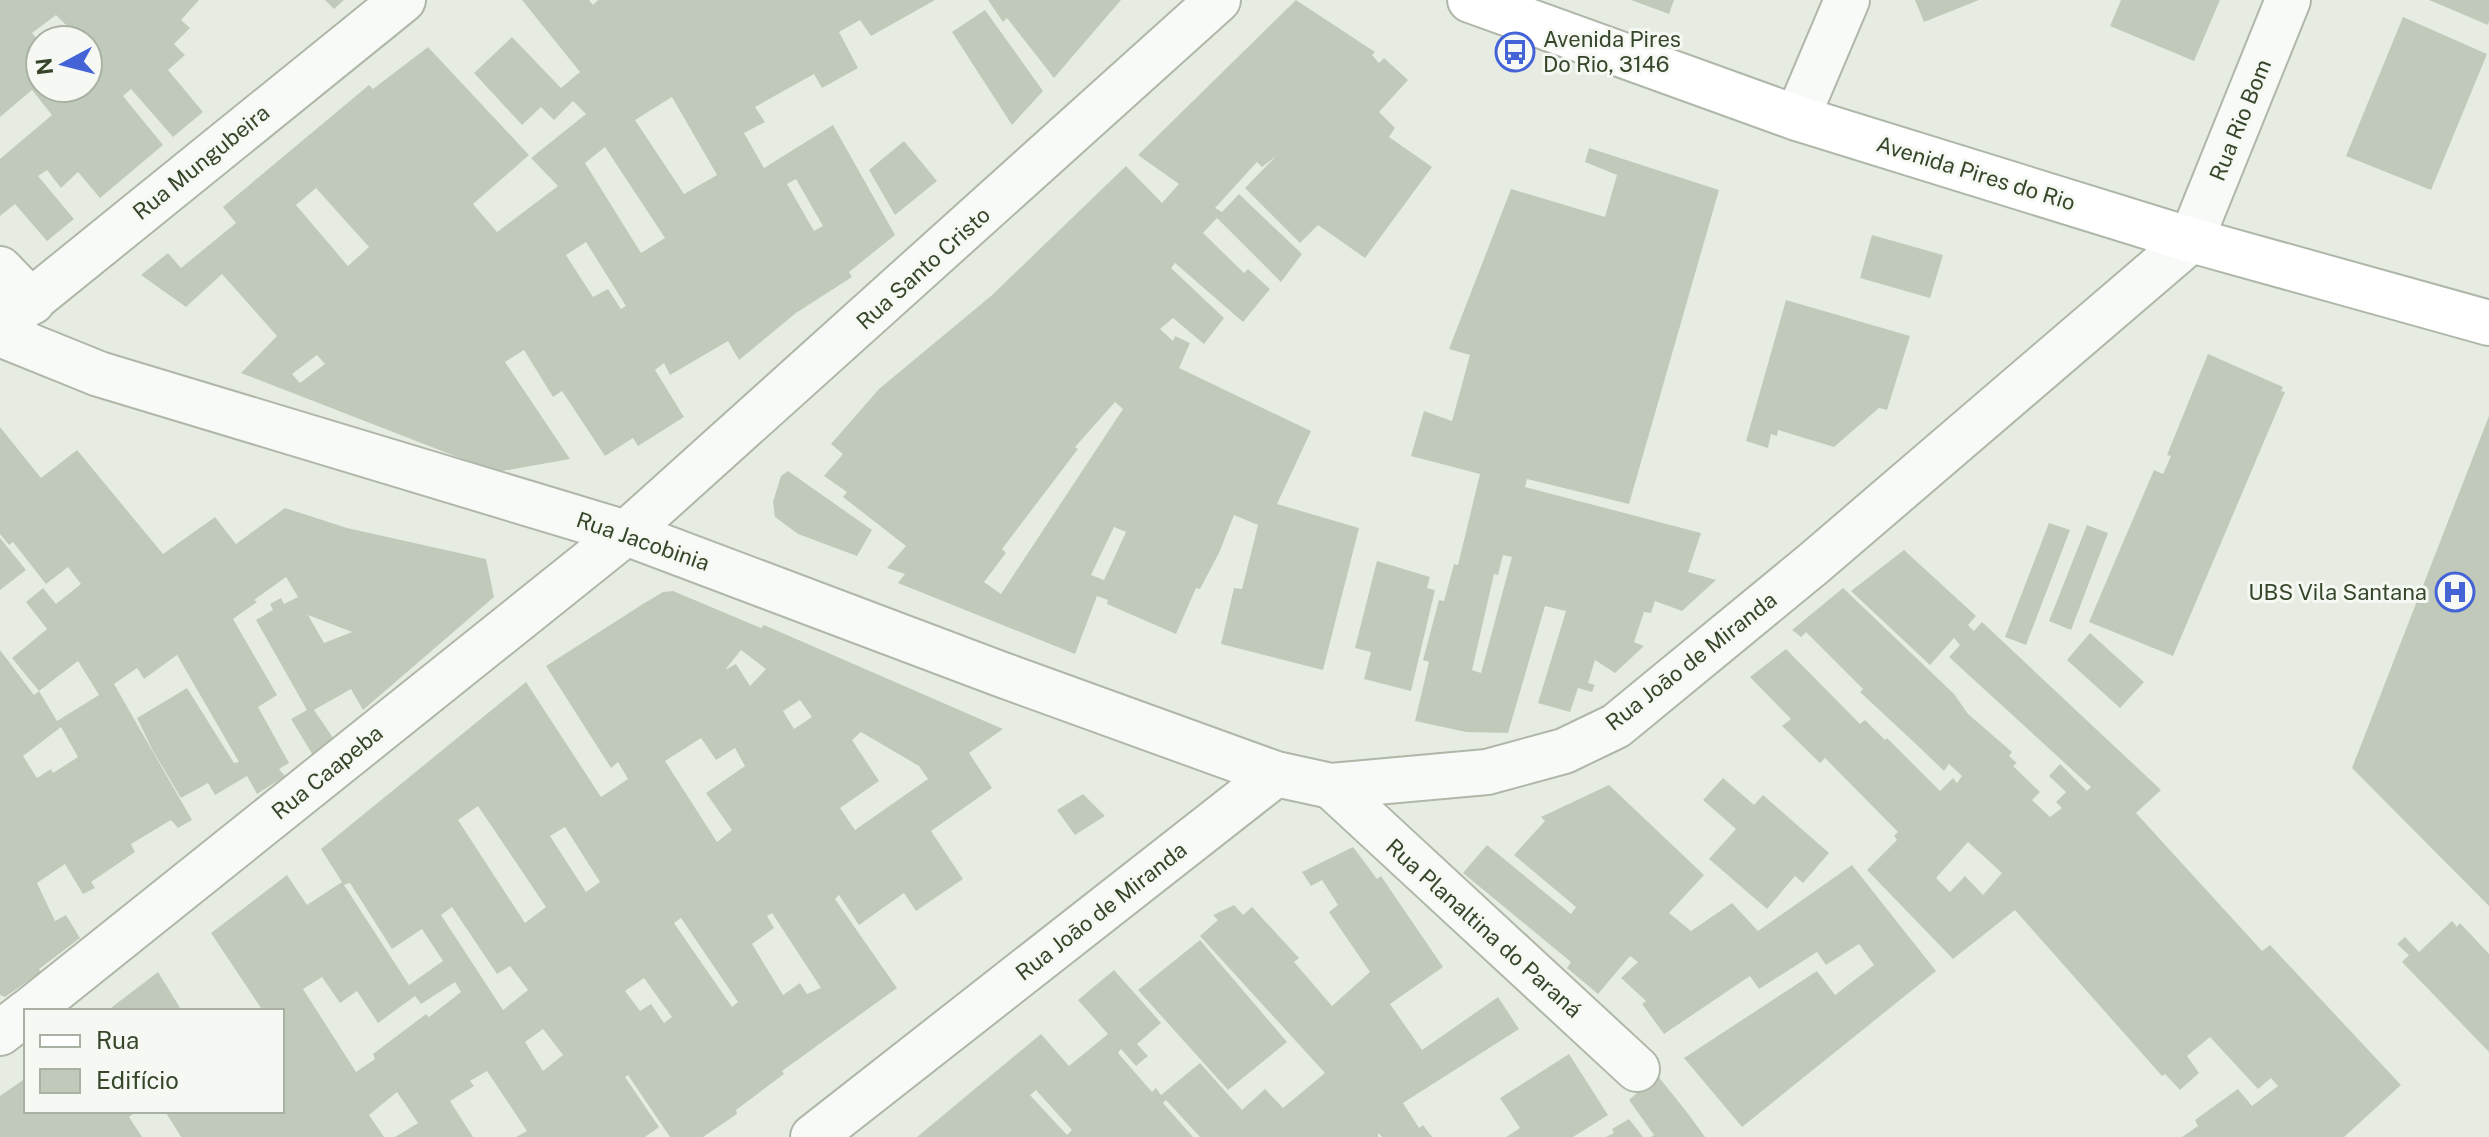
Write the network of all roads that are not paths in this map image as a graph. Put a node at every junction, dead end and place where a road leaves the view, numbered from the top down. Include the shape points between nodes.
1 (403, 0) edge
2 (1218, 0) edge
3 (1470, 0) edge
4 (1847, 0) edge
5 (2288, 0) edge
6 (1797, 118) junction
7 (2191, 240) junction
8 (0, 269) edge
9 (16, 314) edge
10 (2489, 323) edge
11 (0, 334) edge
12 (626, 533) junction
13 (1276, 774) junction
14 (1331, 786) junction
15 (31, 1009) edge
16 (24, 1014) edge
17 (0, 1033) edge
18 (1637, 1069) dead end
19 (813, 1137) edge

1 - 9 street, Rua Mungubeira
2 - 12 street, Rua Santo Cristo
3 - 6 main road, Avenida Pires do Rio
4 - 6 street
5 - 7 street, Rua Rio Bom
6 - 7 main road, Avenida Pires do Rio
7 - 10 main road, Avenida Pires do Rio
7 - 14 street, Rua João de Miranda via 1616,726 1564,751 1487,772
8 - 9 street
11 - 12 street, Rua Jacobinia via 99,374
12 - 13 street, Rua Jacobinia
12 - 15 street, Rua Caapeba
13 - 14 street, Rua João de Miranda
13 - 19 street, Rua João de Miranda
14 - 18 street, Rua Planaltina do Paraná
16 - 17 street, Rua Caapeba

